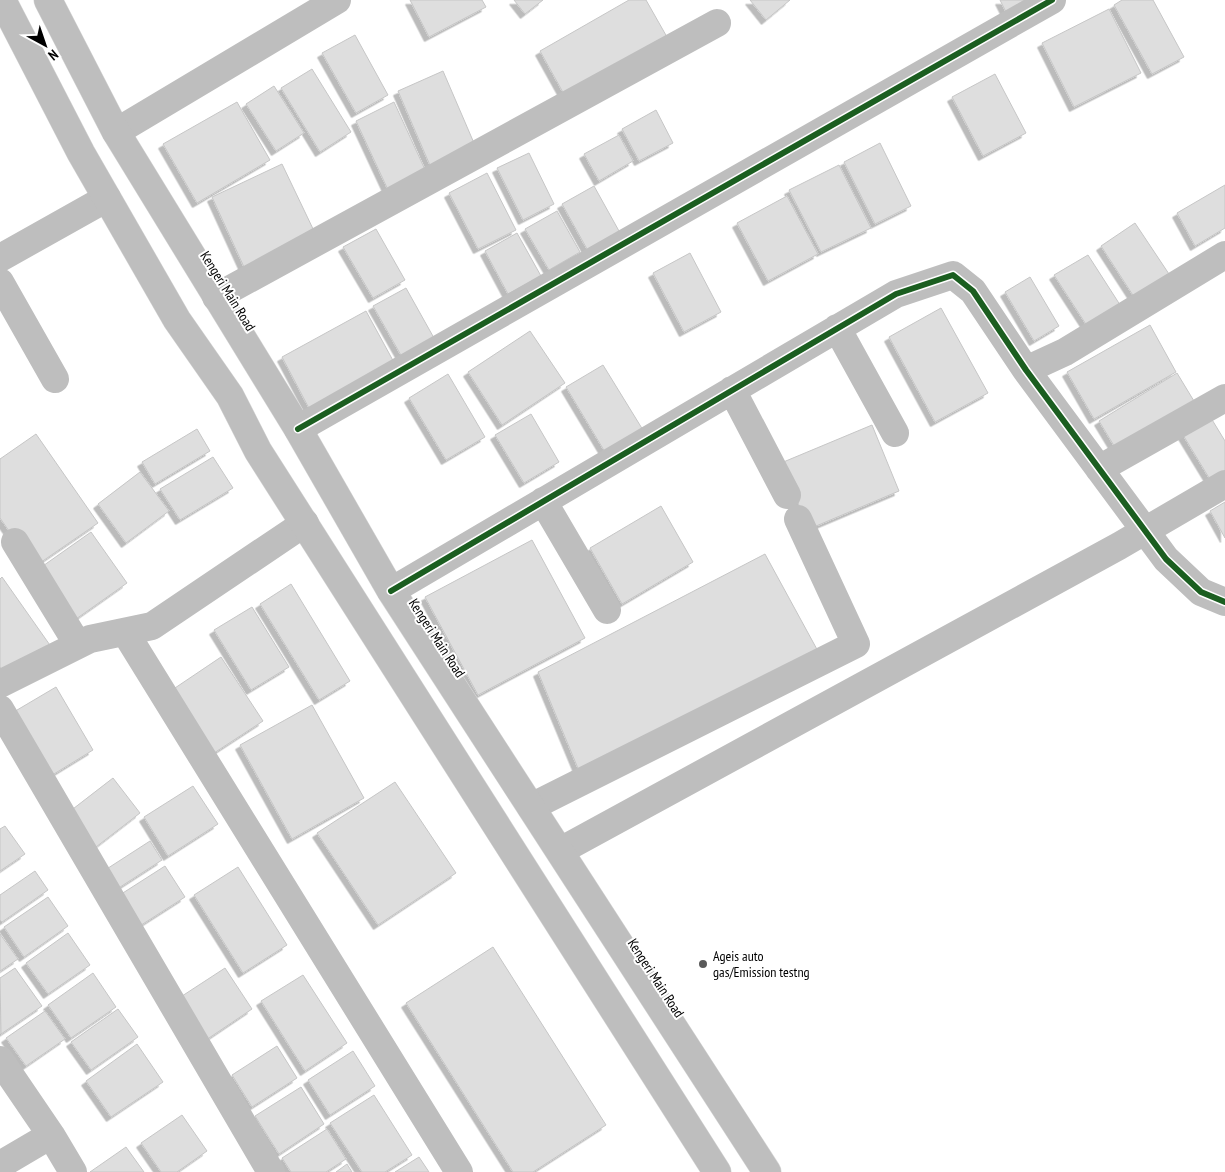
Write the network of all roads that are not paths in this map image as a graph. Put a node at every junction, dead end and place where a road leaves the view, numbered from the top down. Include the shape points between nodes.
1 (2, 0) edge
2 (48, 0) edge
3 (337, 0) edge
4 (1052, 0) edge
5 (716, 23) dead end
6 (116, 132) junction
7 (107, 198) junction
8 (1225, 255) edge
9 (0, 258) edge
10 (0, 282) edge
11 (216, 297) junction
12 (837, 328) junction
13 (1026, 370) junction
14 (55, 380) dead end
15 (732, 390) junction
16 (1225, 398) edge
17 (298, 429) junction
18 (895, 434) dead end
19 (1099, 469) junction
20 (1225, 484) edge
21 (543, 501) junction
22 (305, 523) junction
23 (1146, 531) junction
24 (15, 542) dead end
25 (391, 590) junction
26 (1225, 602) edge
27 (607, 610) dead end
28 (125, 632) junction
29 (78, 645) junction
30 (0, 684) edge
31 (0, 709) edge
32 (531, 807) junction
33 (560, 851) junction
34 (0, 1060) edge
35 (51, 1135) junction
36 (0, 1165) edge
37 (72, 1172) edge
38 (271, 1172) edge
39 (459, 1172) edge
40 (716, 1172) edge
41 (767, 1172) edge

1 - 7 street
2 - 6 street, Kengeri Main Road
3 - 6 street
4 - 17 street
5 - 11 street
6 - 11 street, Kengeri Main Road
7 - 9 street
7 - 22 street via 177,320 230,396 258,451
8 - 13 street via 1065,352
10 - 14 street
11 - 17 street, Kengeri Main Road
12 - 13 street via 896,294 953,275 974,290
12 - 15 street
12 - 18 street
13 - 19 street
15 - 21 street
15 - 32 street via 792,507 856,644
16 - 19 street
17 - 25 street, Kengeri Main Road
19 - 23 street
20 - 23 street
21 - 25 street
21 - 27 street
22 - 28 street via 152,626
22 - 40 street
23 - 26 street via 1166,559 1201,592
23 - 33 street
24 - 29 street
25 - 32 street, Kengeri Main Road
28 - 29 street via 90,639
28 - 39 street
29 - 30 street
31 - 38 street
32 - 33 street, Kengeri Main Road
33 - 41 street, Kengeri Main Road
34 - 35 street
35 - 36 street
35 - 37 street

